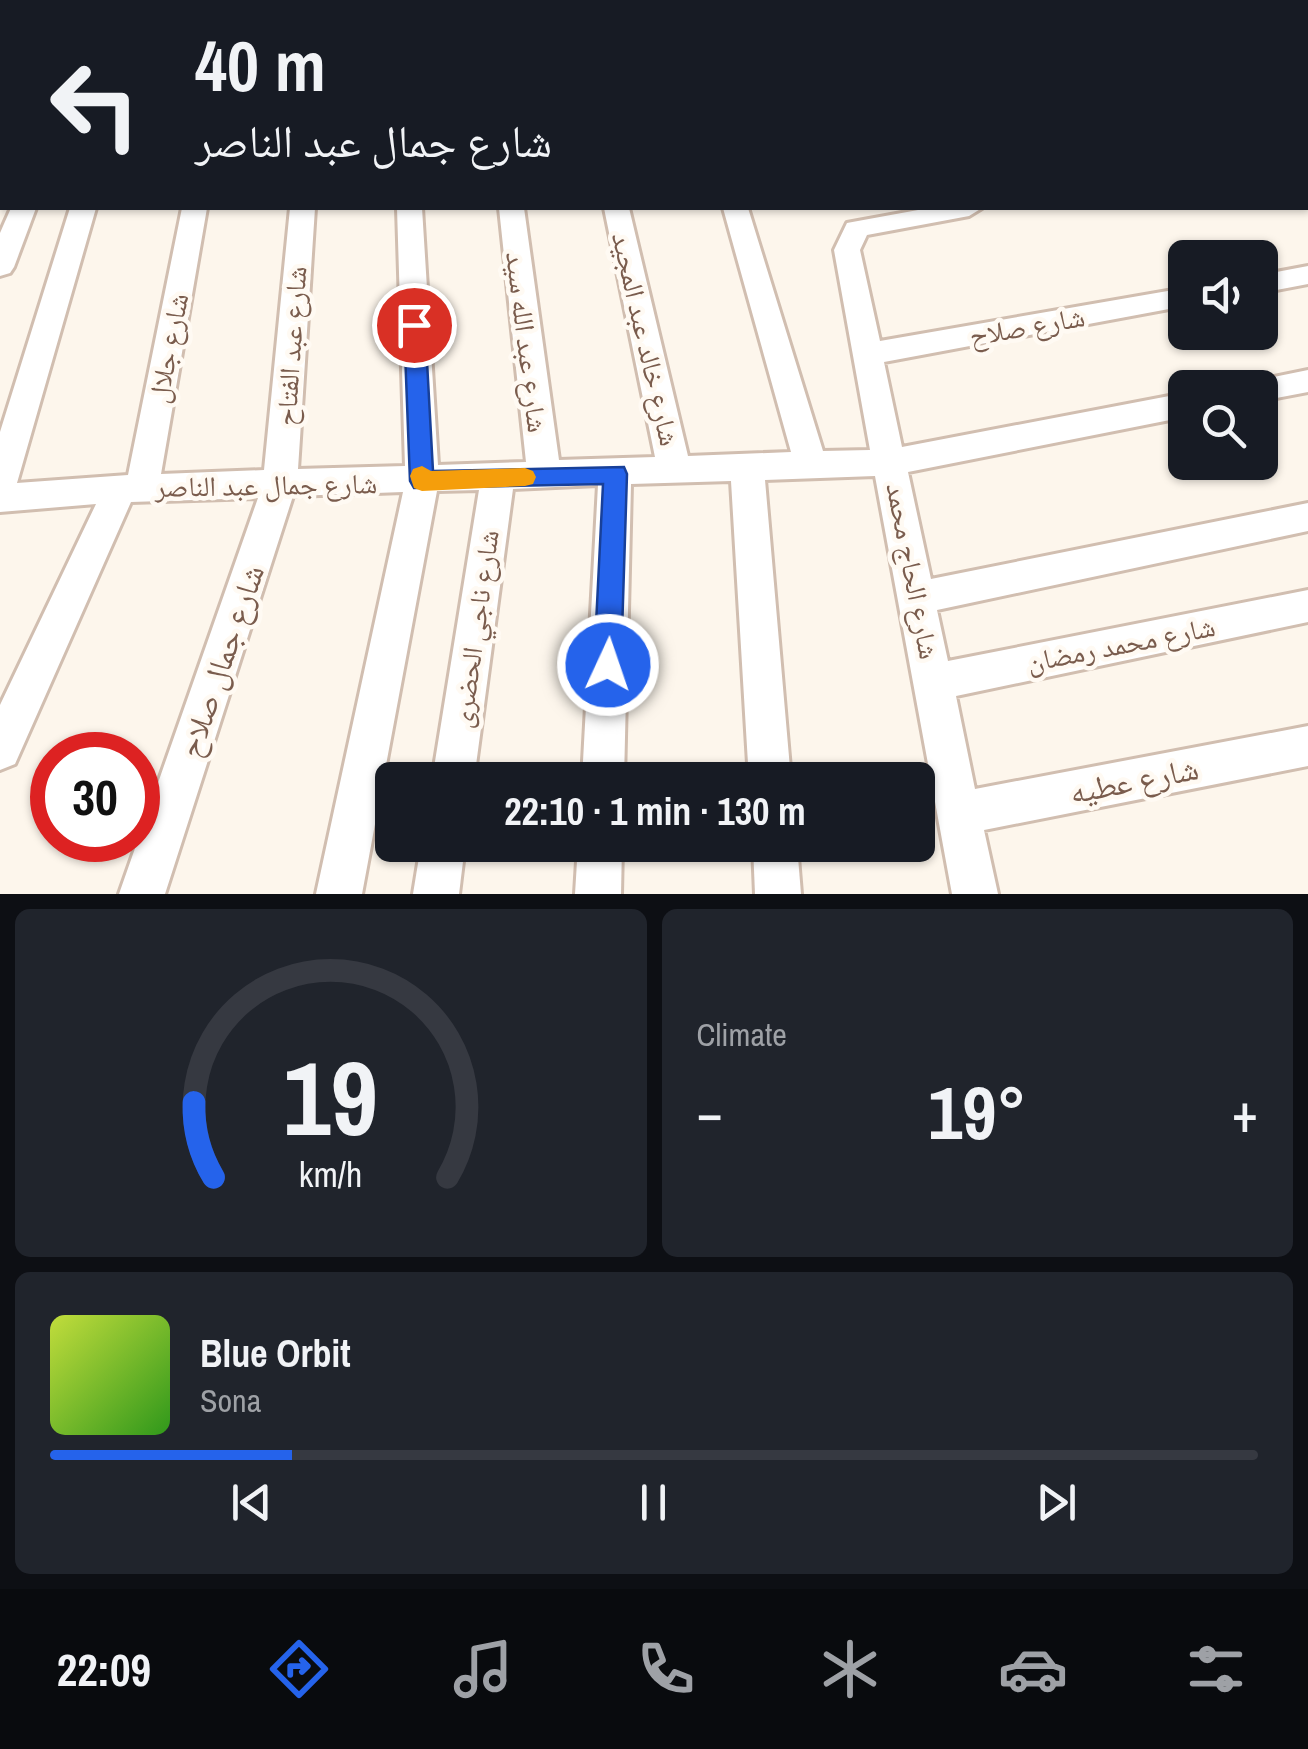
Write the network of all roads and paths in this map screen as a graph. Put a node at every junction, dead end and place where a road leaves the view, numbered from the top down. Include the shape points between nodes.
1 (22, 210) edge
2 (81, 210) edge
3 (194, 210) edge
4 (302, 210) edge
5 (409, 210) edge
6 (511, 210) edge
7 (616, 210) edge
8 (737, 210) edge
9 (943, 210) edge
10 (871, 216) edge
11 (0, 266) edge
12 (1308, 275) edge
13 (1278, 281) edge
14 (1168, 301) edge
15 (868, 354) junction
16 (1308, 381) edge
17 (1278, 387) edge
18 (1168, 408) edge
19 (810, 462) junction
20 (892, 462) junction
21 (747, 468) junction
22 (675, 470) junction
23 (616, 474) junction
24 (544, 476) junction
25 (498, 478) junction
26 (422, 481) junction
27 (280, 484) junction
28 (0, 485) edge
29 (131, 489) junction
30 (0, 498) edge
31 (1308, 517) edge
32 (918, 598) junction
33 (1308, 606) edge
34 (934, 682) junction
35 (1308, 746) edge
36 (0, 750) edge
37 (456, 762) edge
38 (604, 762) edge
39 (769, 762) edge
40 (960, 813) junction
41 (441, 862) edge
42 (599, 862) edge
43 (775, 862) edge
44 (142, 894) edge
45 (338, 894) edge
46 (436, 894) edge
47 (598, 894) edge
48 (778, 894) edge
49 (975, 894) edge

1 - 11 street
2 - 28 street
3 - 29 street, شارع جلال
4 - 27 street, شارع عبد الفتاح
5 - 26 street
6 - 24 street, شارع عبد الله سيد
7 - 22 street, شارع خالد عبد المجيد
8 - 19 street
9 - 10 street
10 - 15 street, شارع الحاج محمد via 847,250
12 - 13 street
14 - 15 street, شارع صلاح
15 - 20 street, شارع الحاج محمد
16 - 17 street
18 - 20 street, شارع جمال عبد الناصر
19 - 20 street, شارع جمال عبد الناصر
19 - 21 street, شارع جمال عبد الناصر
20 - 32 street, شارع الحاج محمد
21 - 22 street, شارع جمال عبد الناصر
21 - 39 street
22 - 23 street, شارع جمال عبد الناصر
23 - 24 street, شارع جمال عبد الناصر
23 - 38 street
24 - 25 street, شارع جمال عبد الناصر
25 - 26 street, شارع جمال عبد الناصر
25 - 37 street, شارع ناجي الحضرى
26 - 27 street, شارع جمال عبد الناصر
26 - 45 street
27 - 29 street, شارع جمال عبد الناصر
27 - 44 street, شارع جمال صلاح
29 - 30 street, شارع جمال عبد الناصر
29 - 36 street, شارع جلال
31 - 32 street
32 - 34 street, شارع الحاج محمد
33 - 34 street, شارع محمد رمضان
34 - 40 street, شارع الحاج محمد
35 - 40 street, شارع عطيه
40 - 49 street, شارع الحاج محمد
41 - 46 street
42 - 47 street
43 - 48 street

